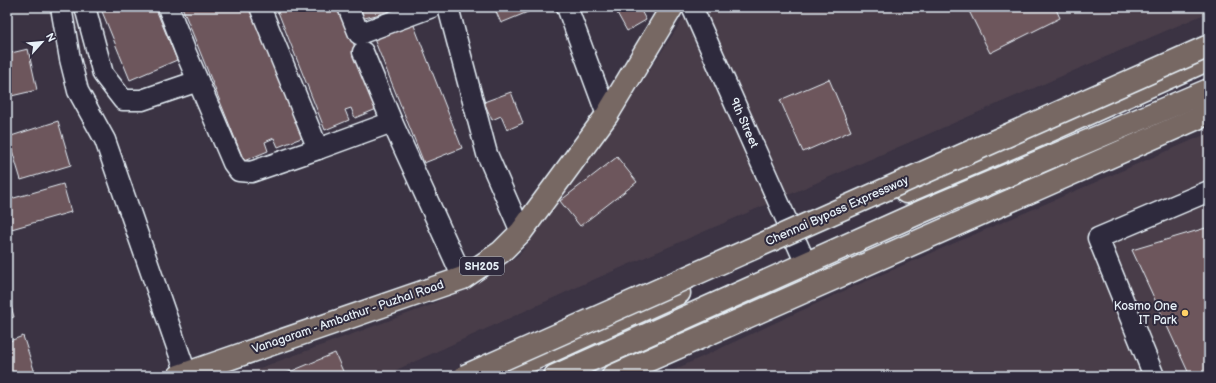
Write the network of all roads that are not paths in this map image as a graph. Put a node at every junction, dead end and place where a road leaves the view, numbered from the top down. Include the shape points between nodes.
1 (61, 7) edge
2 (85, 7) edge
3 (168, 7) edge
4 (260, 7) edge
5 (348, 7) edge
6 (432, 7) edge
7 (448, 7) edge
8 (567, 7) edge
9 (672, 7) edge
10 (692, 7) edge
11 (1209, 46) edge
12 (363, 52) dead end
13 (1209, 59) edge
14 (198, 81) junction
15 (1209, 90) edge
16 (1209, 113) edge
17 (607, 115) junction
18 (392, 122) junction
19 (318, 149) junction
20 (1209, 191) edge
21 (521, 232) junction
22 (796, 240) junction
23 (806, 264) junction
24 (463, 278) junction
25 (184, 375) edge
26 (465, 376) edge
27 (496, 376) edge
28 (555, 376) edge
29 (612, 376) edge
30 (1154, 376) edge

1 - 25 street via 78,91 105,140
2 - 14 street via 103,74 122,100 142,100
3 - 14 street
4 - 19 street
5 - 6 street via 359,34
7 - 21 street via 487,154
8 - 17 street
9 - 17 main road, Vanagaram - Ambathur - Puzhal Road / SH205
10 - 22 street, 9th Street
11 - 26 main road, Chennai Bypass Expressway, bridge
12 - 18 street
13 - 22 main road
14 - 19 street via 233,163 239,171 251,172
15 - 23 main road via 923,211
16 - 29 main road
17 - 21 main road, Vanagaram - Ambathur - Puzhal Road / SH205
18 - 19 street
18 - 24 street
20 - 30 street via 1098,238
21 - 24 main road, Vanagaram - Ambathur - Puzhal Road / SH205 via 501,252
22 - 23 street, 9th Street
22 - 27 main road
23 - 28 main road
24 - 25 main road, Vanagaram - Ambathur - Puzhal Road / SH205

